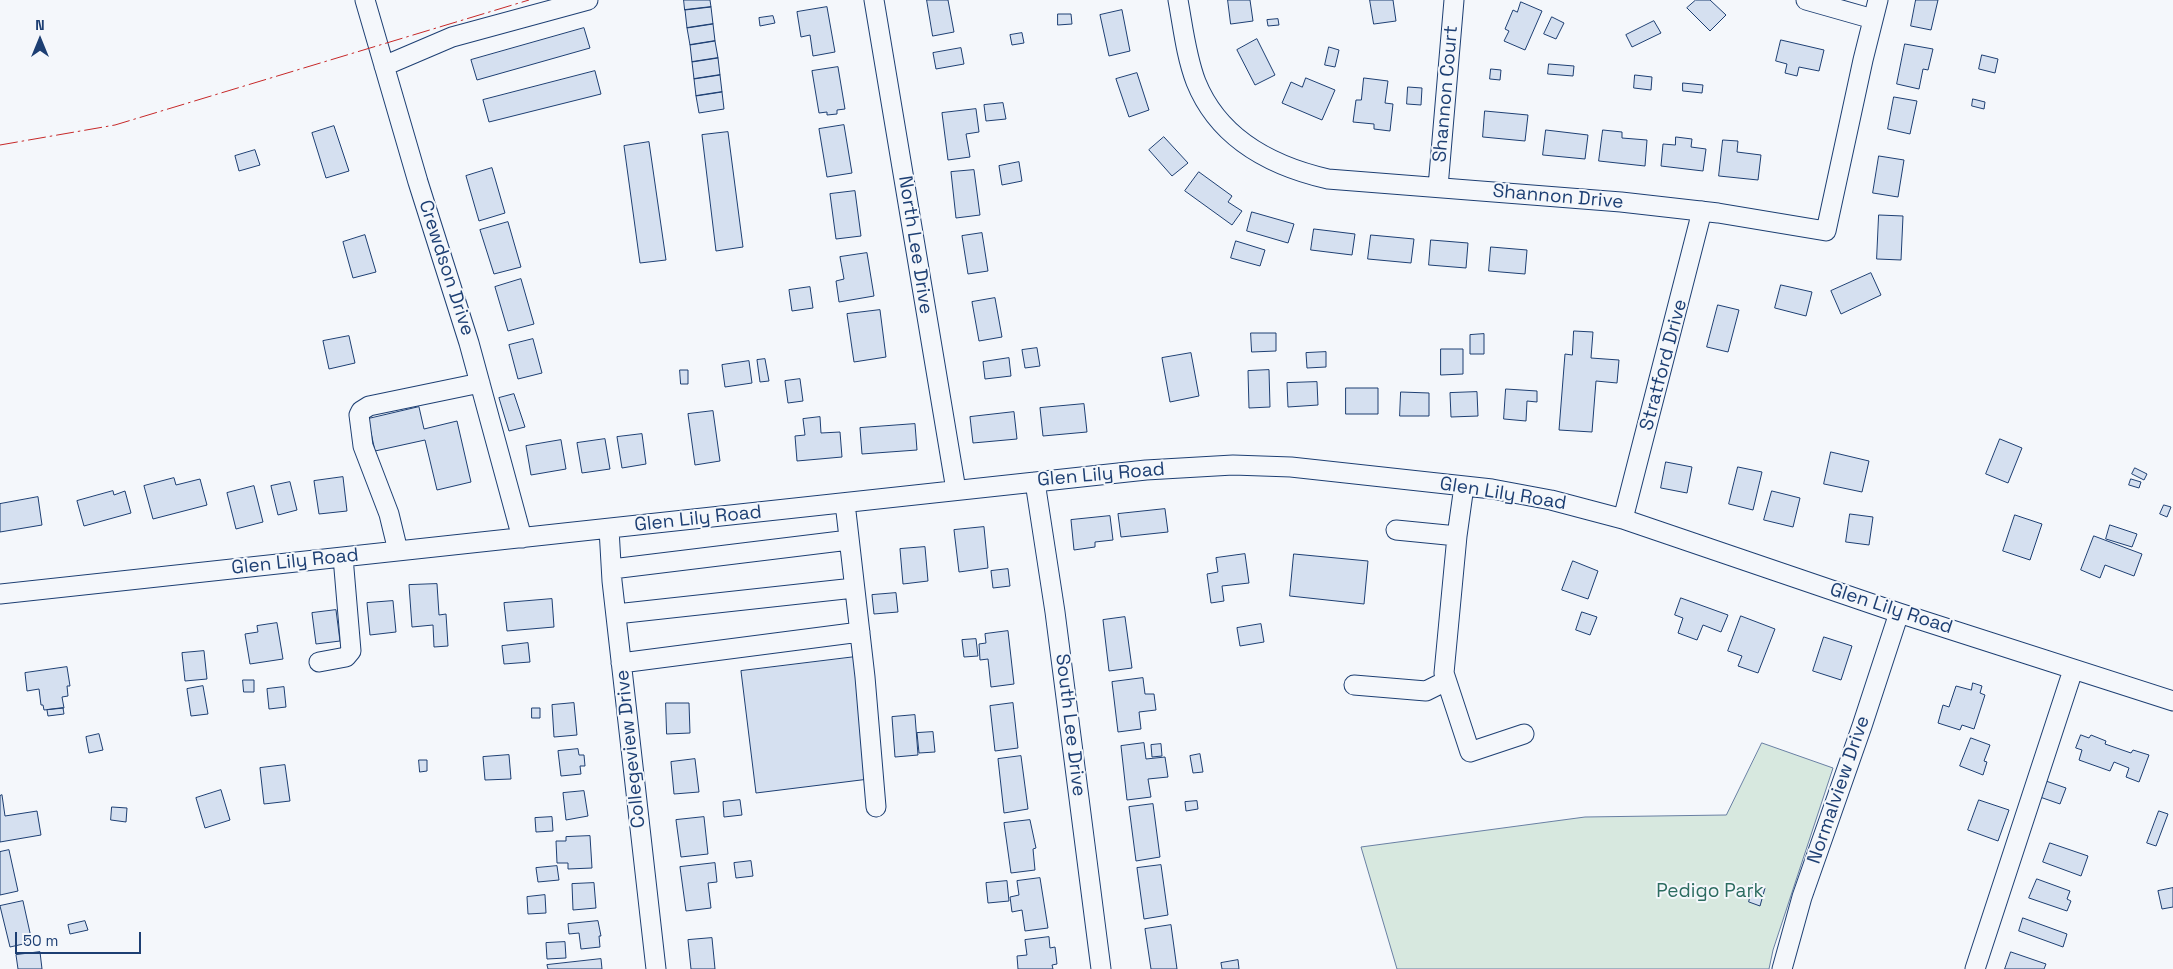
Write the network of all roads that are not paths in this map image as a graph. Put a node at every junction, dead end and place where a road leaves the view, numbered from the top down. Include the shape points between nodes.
1 (365, 0) edge
2 (588, 0) edge
3 (874, 0) edge
4 (1178, 0) edge
5 (1454, 0) edge
6 (1806, 0) edge
7 (1878, 0) edge
8 (1873, 20) junction
9 (384, 66) junction
10 (1438, 187) junction
11 (1702, 211) junction
12 (480, 383) junction
13 (1035, 482) junction
14 (1464, 486) junction
15 (956, 490) junction
16 (845, 503) junction
17 (1623, 519) junction
18 (609, 529) junction
19 (1396, 530) dead end
20 (1457, 536) junction
21 (522, 538) junction
22 (849, 540) junction
23 (398, 551) junction
24 (342, 557) junction
25 (612, 569) junction
26 (854, 588) junction
27 (0, 594) edge
28 (1899, 613) junction
29 (616, 614) junction
30 (860, 632) junction
31 (319, 662) dead end
32 (621, 663) junction
33 (2073, 670) junction
34 (1446, 681) junction
35 (1354, 685) dead end
36 (2173, 701) edge
37 (1524, 734) dead end
38 (876, 808) dead end
39 (656, 969) edge
40 (1102, 969) edge
41 (1782, 969) edge
42 (1975, 969) edge

1 - 9 street, Crewdson Drive
2 - 9 street via 452,37
3 - 15 street, North Lee Drive
4 - 10 street, Shannon Drive via 1192,69 1200,91 1222,124 1242,143 1275,163 1300,173 1328,179
5 - 10 street, Shannon Court
6 - 8 street
7 - 8 street
8 - 11 street, Shannon Drive via 1826,231
9 - 12 street, Crewdson Drive
10 - 11 street, Shannon Drive
11 - 17 street, Stratford Drive
12 - 21 street, Crewdson Drive
12 - 23 street via 369,406 359,415 363,446 389,514
13 - 14 street, Glen Lily Road via 1233,465 1291,467
13 - 15 street, Glen Lily Road
13 - 40 street, South Lee Drive
14 - 17 street, Glen Lily Road via 1551,500
14 - 20 street
15 - 16 street, Glen Lily Road
16 - 18 street, Glen Lily Road
16 - 22 street
17 - 28 street, Glen Lily Road
18 - 21 street, Glen Lily Road
18 - 25 street, Collegeview Drive
19 - 20 street
20 - 34 street via 1444,673
21 - 23 street, Glen Lily Road
22 - 25 street
22 - 26 street
23 - 24 street, Glen Lily Road
24 - 27 street, Glen Lily Road
24 - 31 street via 351,651 346,657
25 - 29 street, Collegeview Drive
26 - 29 street
26 - 30 street
28 - 33 street, Glen Lily Road
28 - 41 street, Normalview Drive via 1807,882
29 - 32 street, Collegeview Drive
30 - 32 street
30 - 38 street
32 - 39 street, Collegeview Drive
33 - 36 street, Glen Lily Road
33 - 42 street
34 - 35 street via 1426,690
34 - 37 street via 1470,752

